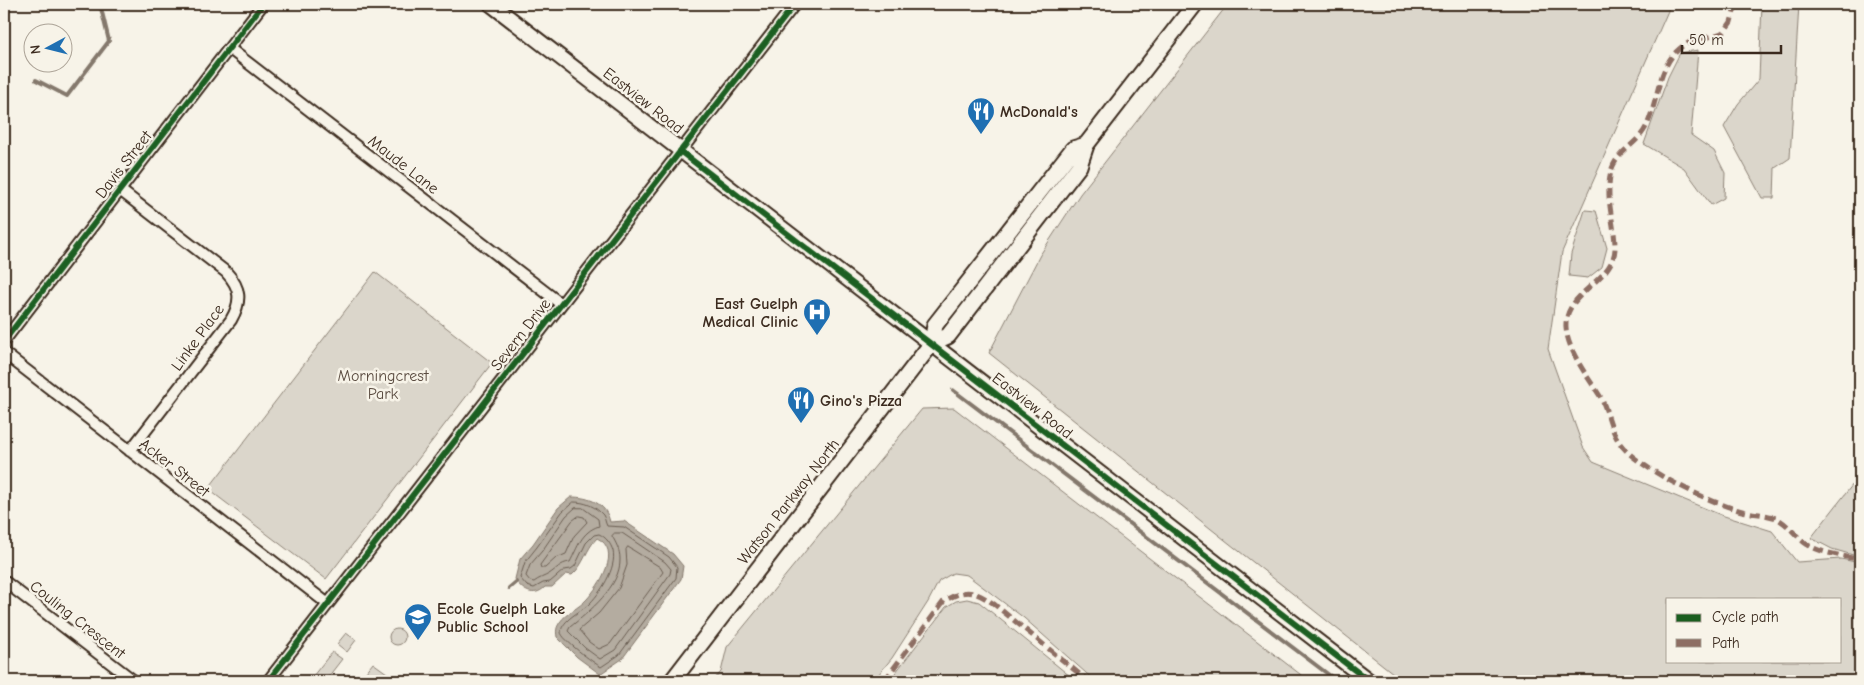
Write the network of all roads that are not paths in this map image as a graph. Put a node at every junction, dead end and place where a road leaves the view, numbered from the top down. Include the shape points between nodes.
1 (263, 4) edge
2 (491, 4) edge
3 (794, 4) edge
4 (1195, 4) edge
5 (230, 49) junction
6 (680, 151) junction
7 (120, 190) junction
8 (561, 304) junction
9 (4, 341) edge
10 (932, 343) junction
11 (4, 353) edge
12 (130, 451) junction
13 (4, 581) edge
14 (328, 604) junction
15 (134, 681) edge
16 (268, 681) edge
17 (672, 681) edge
18 (1369, 681) edge

1 - 5 street, Davis Street
2 - 6 street, Eastview Road
3 - 6 street, Severn Drive
4 - 10 main road, Watson Parkway North via 1086,145 1079,166 948,336
5 - 7 street, Davis Street
5 - 8 street, Maude Lane
6 - 8 street, Severn Drive
6 - 10 street, Eastview Road
7 - 9 street, Davis Street
7 - 12 street, Linke Place via 226,272 236,286 239,301 231,320
8 - 14 street, Severn Drive
10 - 17 main road, Watson Parkway North
10 - 18 street, Eastview Road
11 - 12 street, Acker Street
12 - 14 street, Acker Street
13 - 15 street, Couling Crescent
14 - 16 street, Severn Drive

